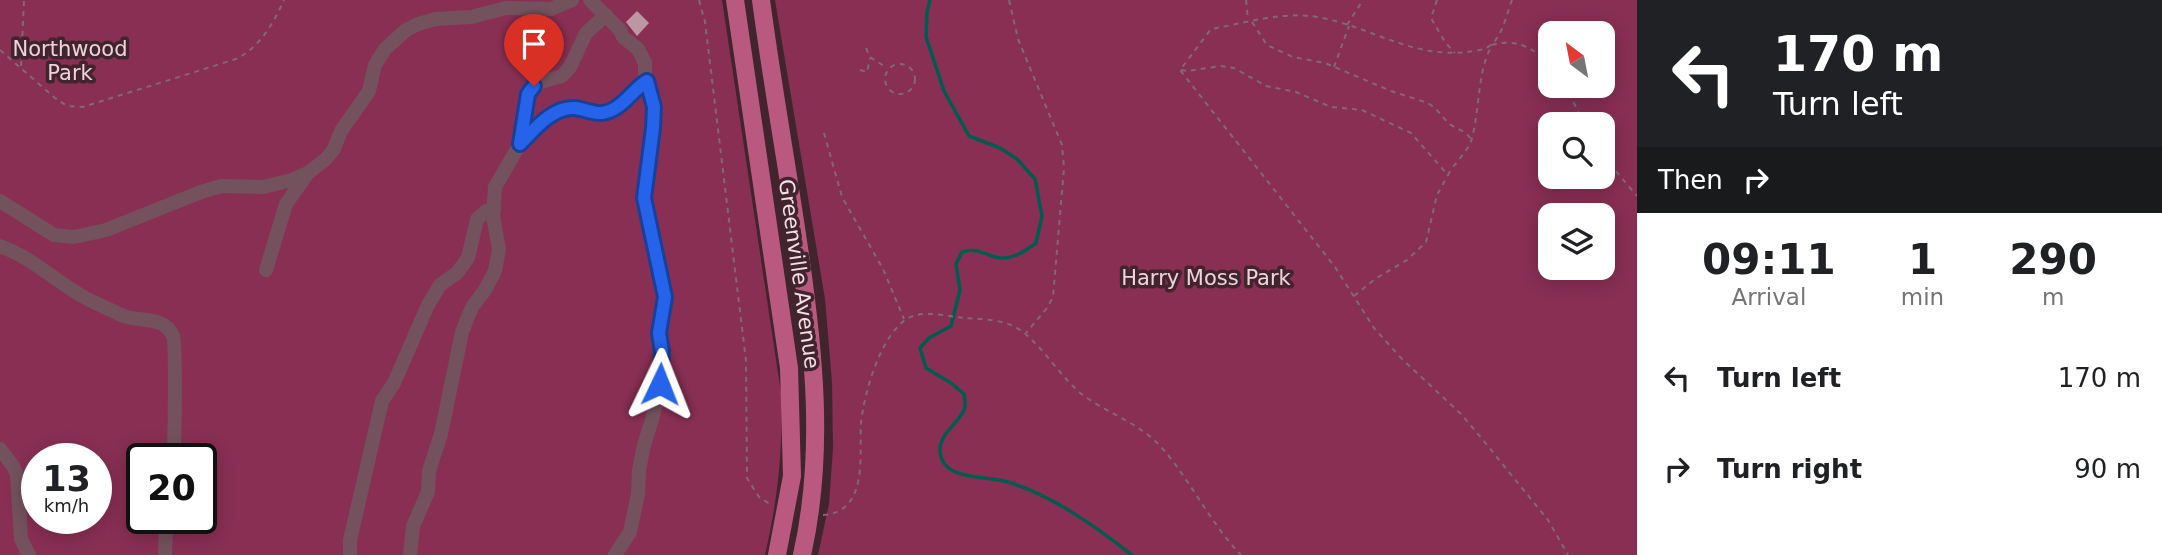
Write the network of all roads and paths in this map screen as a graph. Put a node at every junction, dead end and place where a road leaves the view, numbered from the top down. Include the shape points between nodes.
1 (24, 0) edge
2 (284, 0) edge
3 (572, 0) edge
4 (590, 0) edge
5 (735, 0) edge
6 (761, 0) edge
7 (1009, 0) edge
8 (1245, 0) edge
9 (1363, 0) edge
10 (1437, 0) edge
11 (1512, 0) edge
12 (606, 15) junction
13 (1250, 22) junction
14 (1348, 26) junction
15 (1492, 45) junction
16 (866, 48) dead end
17 (0, 50) edge
18 (1455, 53) junction
19 (1538, 54) edge
20 (870, 57) junction
21 (21, 67) junction
22 (1334, 68) junction
23 (888, 69) junction
24 (860, 70) dead end
25 (1180, 70) junction
26 (647, 81) junction
27 (824, 133) dead end
28 (1472, 139) junction
29 (784, 141) junction
30 (520, 144) junction
31 (757, 144) junction
32 (1615, 170) edge
33 (308, 173) junction
34 (1448, 175) junction
35 (1637, 196) edge
36 (0, 201) edge
37 (494, 209) junction
38 (0, 246) edge
39 (267, 270) dead end
40 (1353, 297) junction
41 (905, 320) junction
42 (1025, 335) junction
43 (876, 362) dead end
44 (173, 443) edge
45 (0, 449) edge
46 (166, 534) edge
47 (29, 555) edge
48 (165, 555) edge
49 (350, 555) edge
50 (410, 555) edge
51 (615, 555) edge
52 (777, 555) edge
53 (802, 555) edge
54 (1241, 555) edge
55 (1568, 555) edge

1 - 21 path
2 - 21 path via 250,52 83,107 55,99
3 - 33 lane via 551,9 506,8 436,19 406,30 374,65 369,91 334,149
4 - 12 lane
5 - 31 main road, Greenville Avenue
6 - 29 main road, Greenville Avenue
7 - 42 path via 1018,39 1060,137 1064,168 1053,298
8 - 13 path
9 - 14 path
10 - 18 path via 1431,18
11 - 15 path
12 - 26 lane via 638,49
12 - 30 lane via 586,33 562,76 540,82 528,94
13 - 14 path via 1304,16
13 - 22 path via 1267,45
13 - 25 path via 1211,29
14 - 18 path via 1421,51
14 - 22 path
15 - 18 path
15 - 19 path via 1517,43
15 - 28 path
16 - 20 path
17 - 21 path
20 - 23 path
20 - 24 path via 867,72
22 - 28 path via 1432,105
23 - 23 path via 885,81 891,91 903,93 913,86 913,74 905,65
25 - 34 path via 1221,65 1266,86 1296,92 1331,107 1362,110 1411,133
25 - 40 path via 1335,267
26 - 30 lane via 620,105 602,113 567,108 554,114
26 - 51 lane via 654,107 644,198 665,297 659,333 661,374 630,531
27 - 41 path via 842,197 883,269
28 - 34 path
29 - 31 main road
29 - 53 main road, Greenville Avenue via 816,394 814,479
30 - 37 lane via 495,187
31 - 52 main road, Greenville Avenue via 789,368 792,476
32 - 35 path
33 - 36 lane via 263,187 221,186 201,191 106,230 74,237 54,235
33 - 39 lane via 286,204
34 - 40 path via 1437,195 1426,243
37 - 49 lane via 477,219 468,258 440,285 382,401 354,518
37 - 50 lane via 499,249 495,271 462,332 428,492 413,526
38 - 44 lane via 82,297 169,329 176,348
40 - 55 path via 1392,348 1478,434 1548,520
41 - 42 path via 917,315 973,319 1012,326
41 - 43 path
42 - 54 path via 1072,387 1161,447
45 - 47 lane via 17,475 21,538
46 - 48 lane

